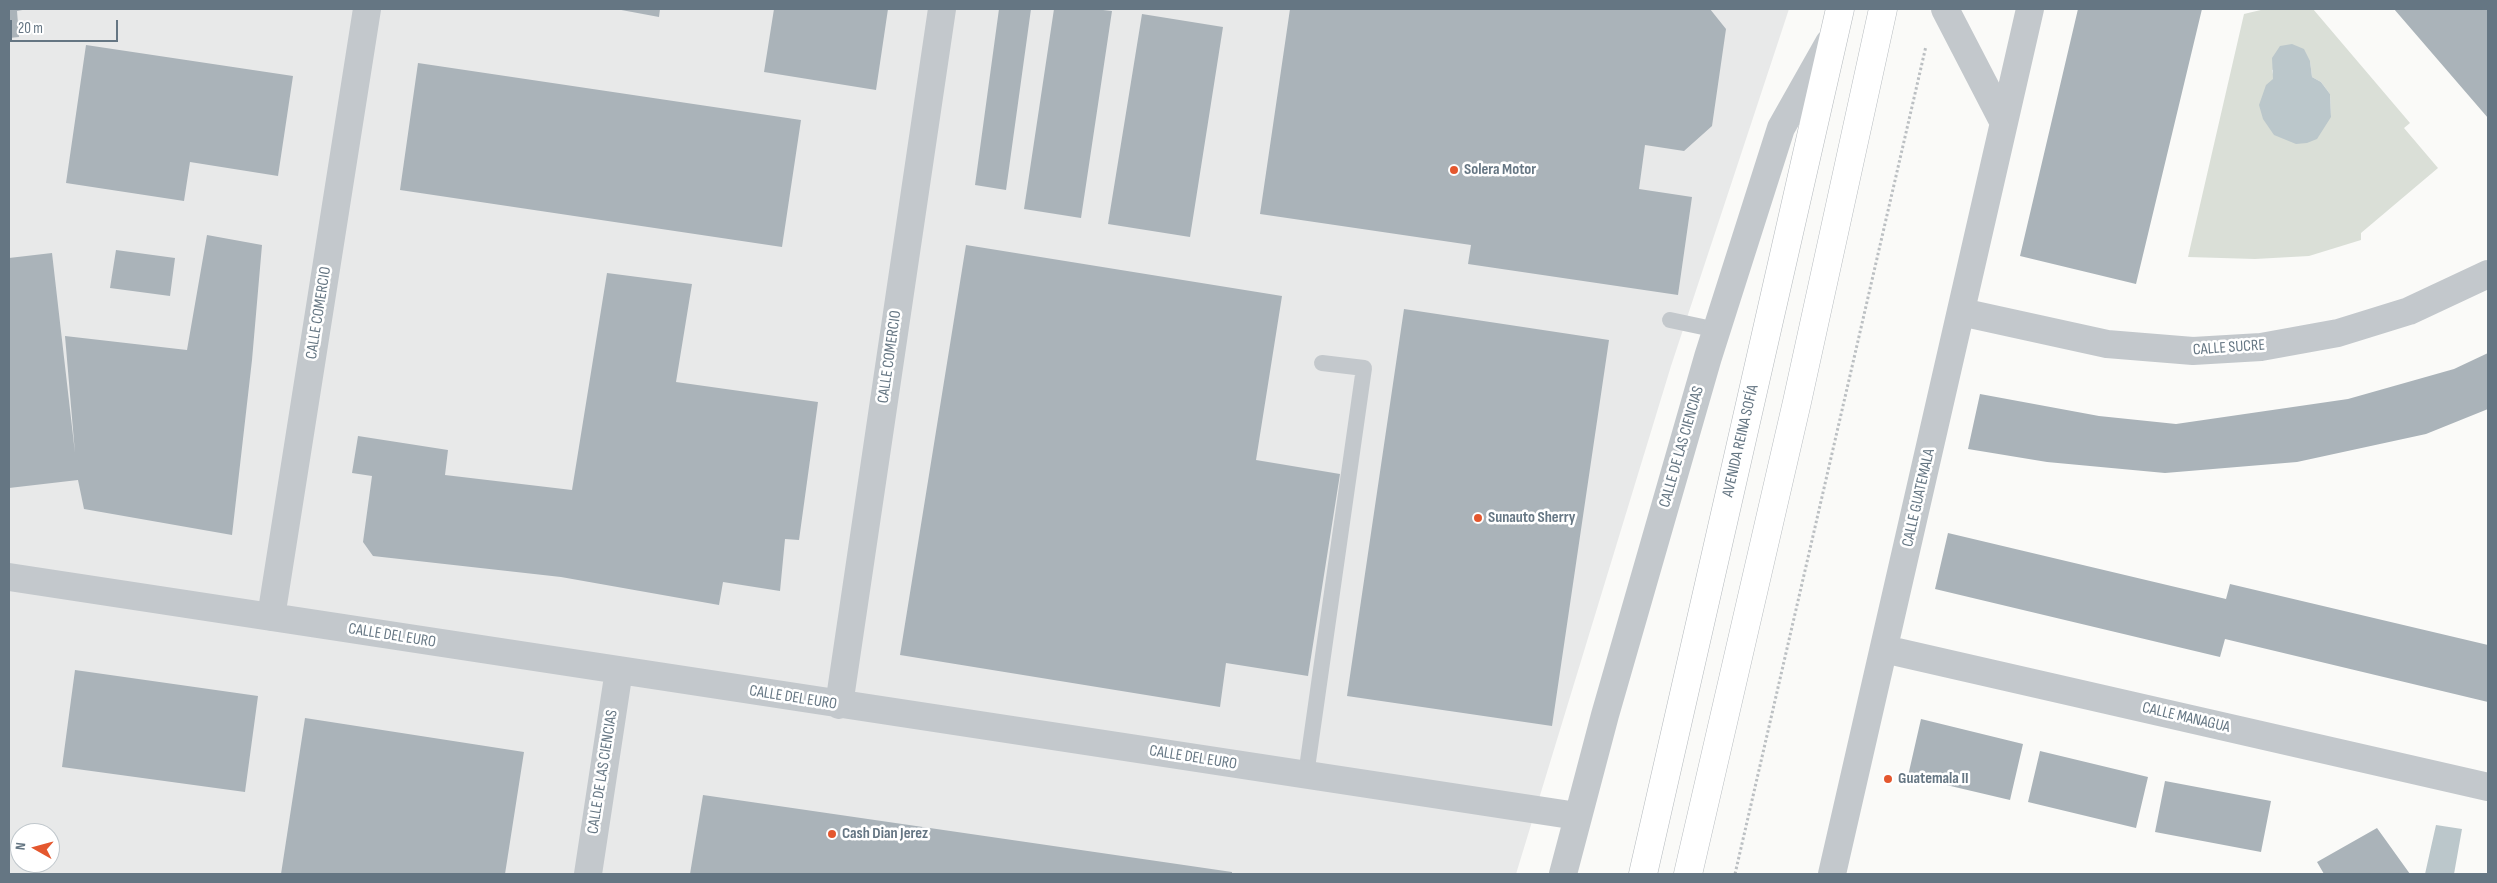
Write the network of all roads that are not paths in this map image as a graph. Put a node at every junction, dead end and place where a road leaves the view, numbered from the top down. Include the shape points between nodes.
1 (367, 9) edge
2 (942, 9) edge
3 (1883, 9) edge
4 (1945, 9) edge
5 (2030, 9) edge
6 (1837, 21) edge
7 (2003, 121) junction
8 (2488, 274) edge
9 (1961, 312) junction
10 (1670, 320) dead end
11 (1717, 330) junction
12 (1322, 363) dead end
13 (9, 577) edge
14 (270, 617) junction
15 (1884, 649) junction
16 (619, 670) junction
17 (839, 705) junction
18 (1306, 775) junction
19 (2488, 787) edge
20 (1577, 816) junction
21 (588, 874) edge
22 (1563, 874) edge
23 (1643, 874) edge
24 (1688, 874) edge
25 (1832, 874) edge

1 - 14 street, CALLE COMERCIO
2 - 17 street, CALLE COMERCIO
3 - 24 main road via 1797,402
4 - 7 street
5 - 7 street, CALLE GUATEMALA
6 - 11 street, CALLE DE LAS CIENCIAS via 1781,128
6 - 23 main road, AVENIDA REINA SOFÍA
7 - 9 street, CALLE GUATEMALA
8 - 9 street, CALLE SUCRE via 2409,311 2338,333 2261,347 2193,351 2107,344
9 - 15 street, CALLE GUATEMALA
10 - 11 lane
11 - 20 street, CALLE DE LAS CIENCIAS
12 - 18 lane via 1364,368
13 - 14 street, CALLE DEL EURO
14 - 16 street, CALLE DEL EURO
15 - 19 street, CALLE MANAGUA
15 - 25 street, CALLE GUATEMALA
16 - 17 street, CALLE DEL EURO
16 - 21 street, CALLE DE LAS CIENCIAS
17 - 18 street, CALLE DEL EURO
18 - 20 street, CALLE DEL EURO
20 - 22 street, CALLE DE LAS CIENCIAS

